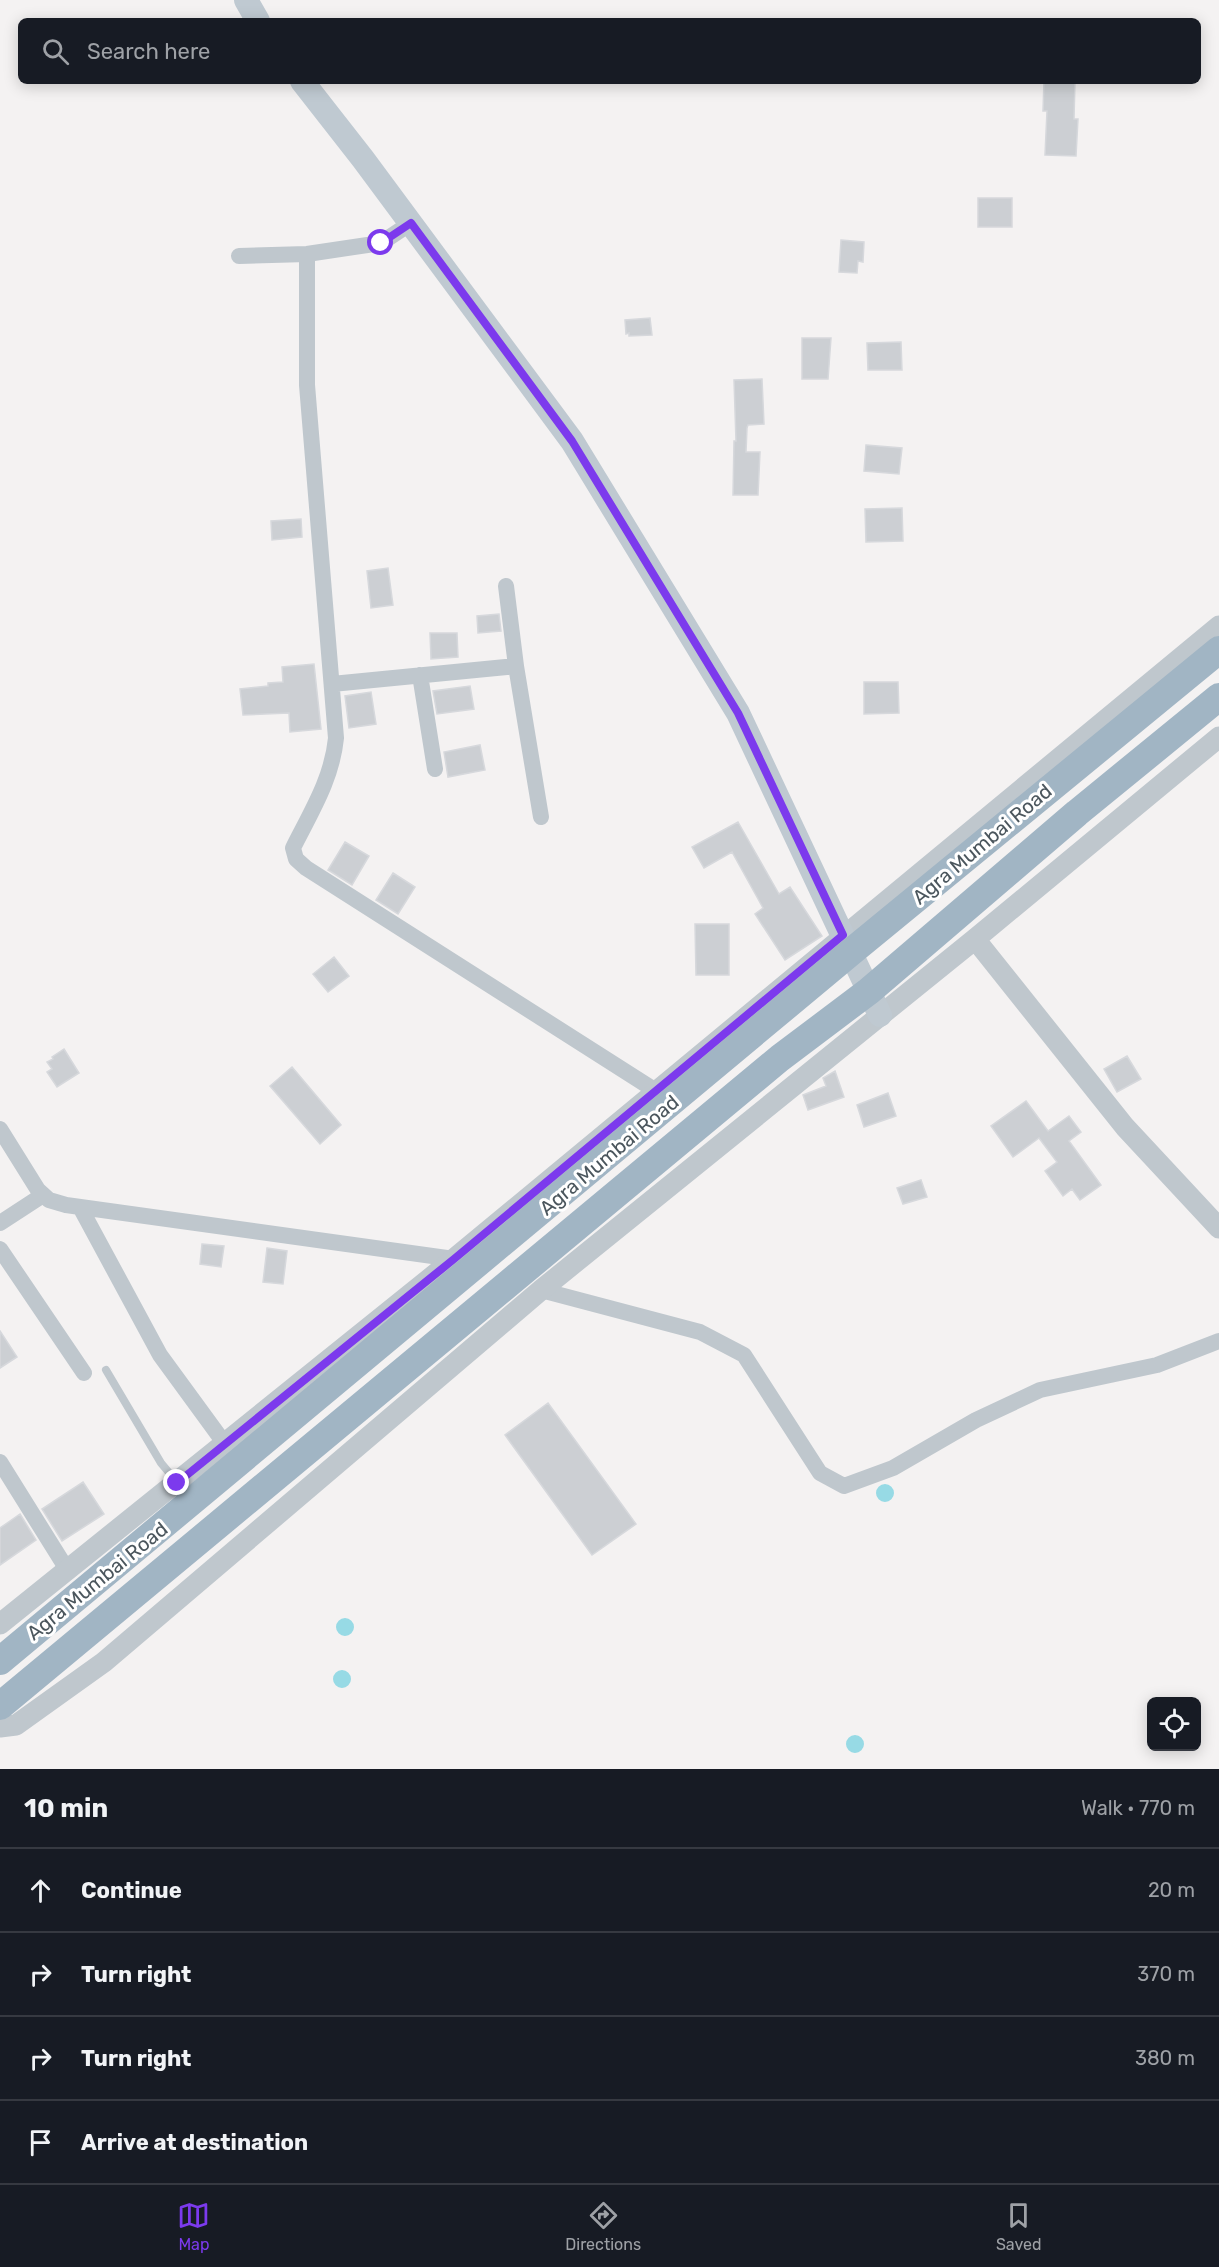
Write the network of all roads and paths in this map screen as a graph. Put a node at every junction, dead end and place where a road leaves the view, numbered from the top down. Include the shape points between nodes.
1 (246, 0) edge
2 (262, 0) edge
3 (256, 18) edge
4 (272, 18) edge
5 (304, 84) edge
6 (323, 84) edge
7 (411, 223) junction
8 (308, 254) junction
9 (238, 256) dead end
10 (506, 586) dead end
11 (1219, 626) edge
12 (1219, 650) edge
13 (516, 666) junction
14 (420, 675) junction
15 (332, 684) junction
16 (1219, 697) edge
17 (1219, 737) edge
18 (435, 769) dead end
19 (540, 817) dead end
20 (852, 939) junction
21 (975, 939) junction
22 (881, 998) junction
23 (656, 1091) junction
24 (0, 1129) edge
25 (43, 1195) junction
26 (80, 1207) junction
27 (0, 1223) edge
28 (1219, 1228) edge
29 (0, 1249) edge
30 (454, 1259) junction
31 (541, 1290) junction
32 (1219, 1341) edge
33 (106, 1370) dead end
34 (84, 1373) dead end
35 (225, 1444) junction
36 (0, 1462) edge
37 (177, 1483) junction
38 (68, 1571) junction
39 (0, 1624) edge
40 (0, 1661) edge
41 (0, 1706) edge
42 (0, 1727) edge

1 - 3 main road
2 - 4 main road
5 - 7 main road
6 - 20 main road via 376,149 587,436 750,710
7 - 8 street via 381,243
7 - 20 main road via 572,441 738,713
8 - 9 street
8 - 15 street via 307,385
10 - 13 street
11 - 20 street
12 - 20 highway, Agra Mumbai Road
13 - 14 street
13 - 19 street
14 - 15 street
14 - 18 street
15 - 23 street via 334,759 293,848 296,859 399,929
16 - 22 highway, Agra Mumbai Road via 1077,813
17 - 21 street
20 - 22 main road
20 - 23 street
20 - 40 highway, Agra Mumbai Road
21 - 22 street
21 - 28 street via 1125,1127
22 - 31 street
22 - 41 highway, Agra Mumbai Road via 780,1058
23 - 30 street
24 - 25 street
25 - 26 street
25 - 27 street
26 - 30 street
26 - 35 street via 160,1355
29 - 34 street
30 - 35 street
31 - 32 street via 700,1332 744,1355 820,1473 844,1486 893,1468 976,1420 1040,1390 1156,1365
31 - 42 street via 104,1662 16,1725
33 - 37 lane
35 - 37 street
36 - 38 street
37 - 38 street
38 - 39 street

